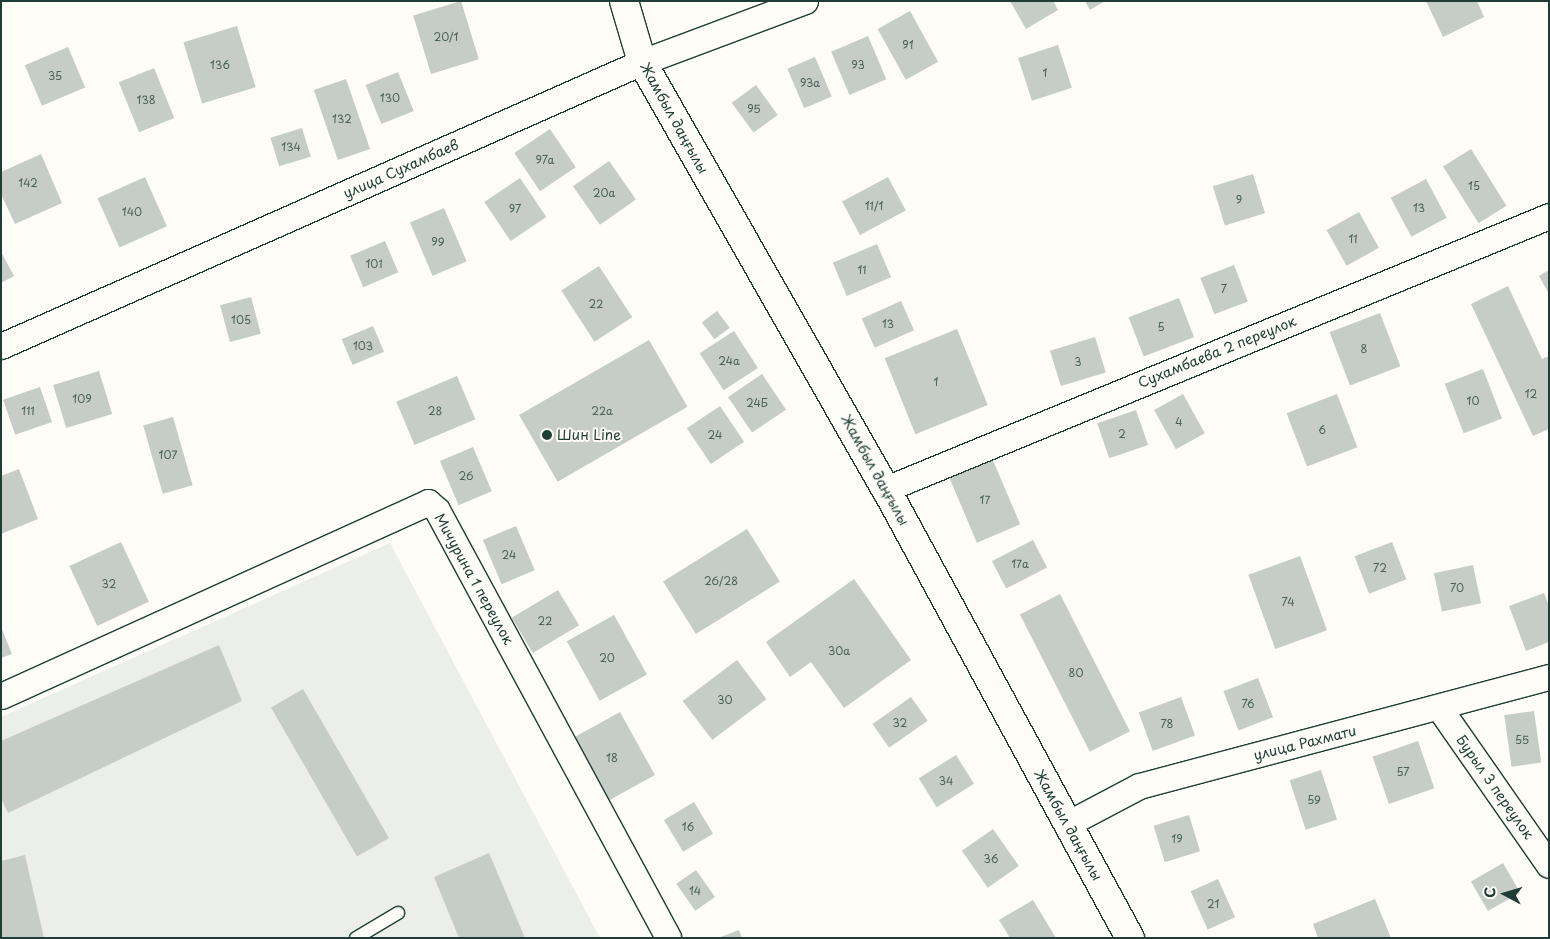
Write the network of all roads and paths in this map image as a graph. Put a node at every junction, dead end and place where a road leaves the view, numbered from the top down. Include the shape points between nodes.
1 (624, 1) edge
2 (805, 1) edge
3 (642, 62) junction
4 (1549, 216) edge
5 (1, 346) edge
6 (886, 489) junction
7 (1549, 678) edge
8 (1, 696) edge
9 (1440, 709) junction
10 (1068, 824) junction
11 (1549, 865) edge
12 (398, 912) dead end
13 (356, 938) edge
14 (668, 938) edge
15 (1130, 938) edge

1 - 3 main road, Жамбыл даңғылы
2 - 3 street, улица Сухамбаев
3 - 5 street, улица Сухамбаев
3 - 6 main road, Жамбыл даңғылы
4 - 6 street, Сухамбаева 2 переулок
6 - 10 main road, Жамбыл даңғылы
7 - 9 street, улица Рахмати
8 - 14 street, Мичурина 1 переулок via 428,502 437,510
9 - 10 street, улица Рахмати via 1139,786
9 - 11 street, Бурыл 3 переулок
10 - 15 main road, Жамбыл даңғылы
12 - 13 lane

